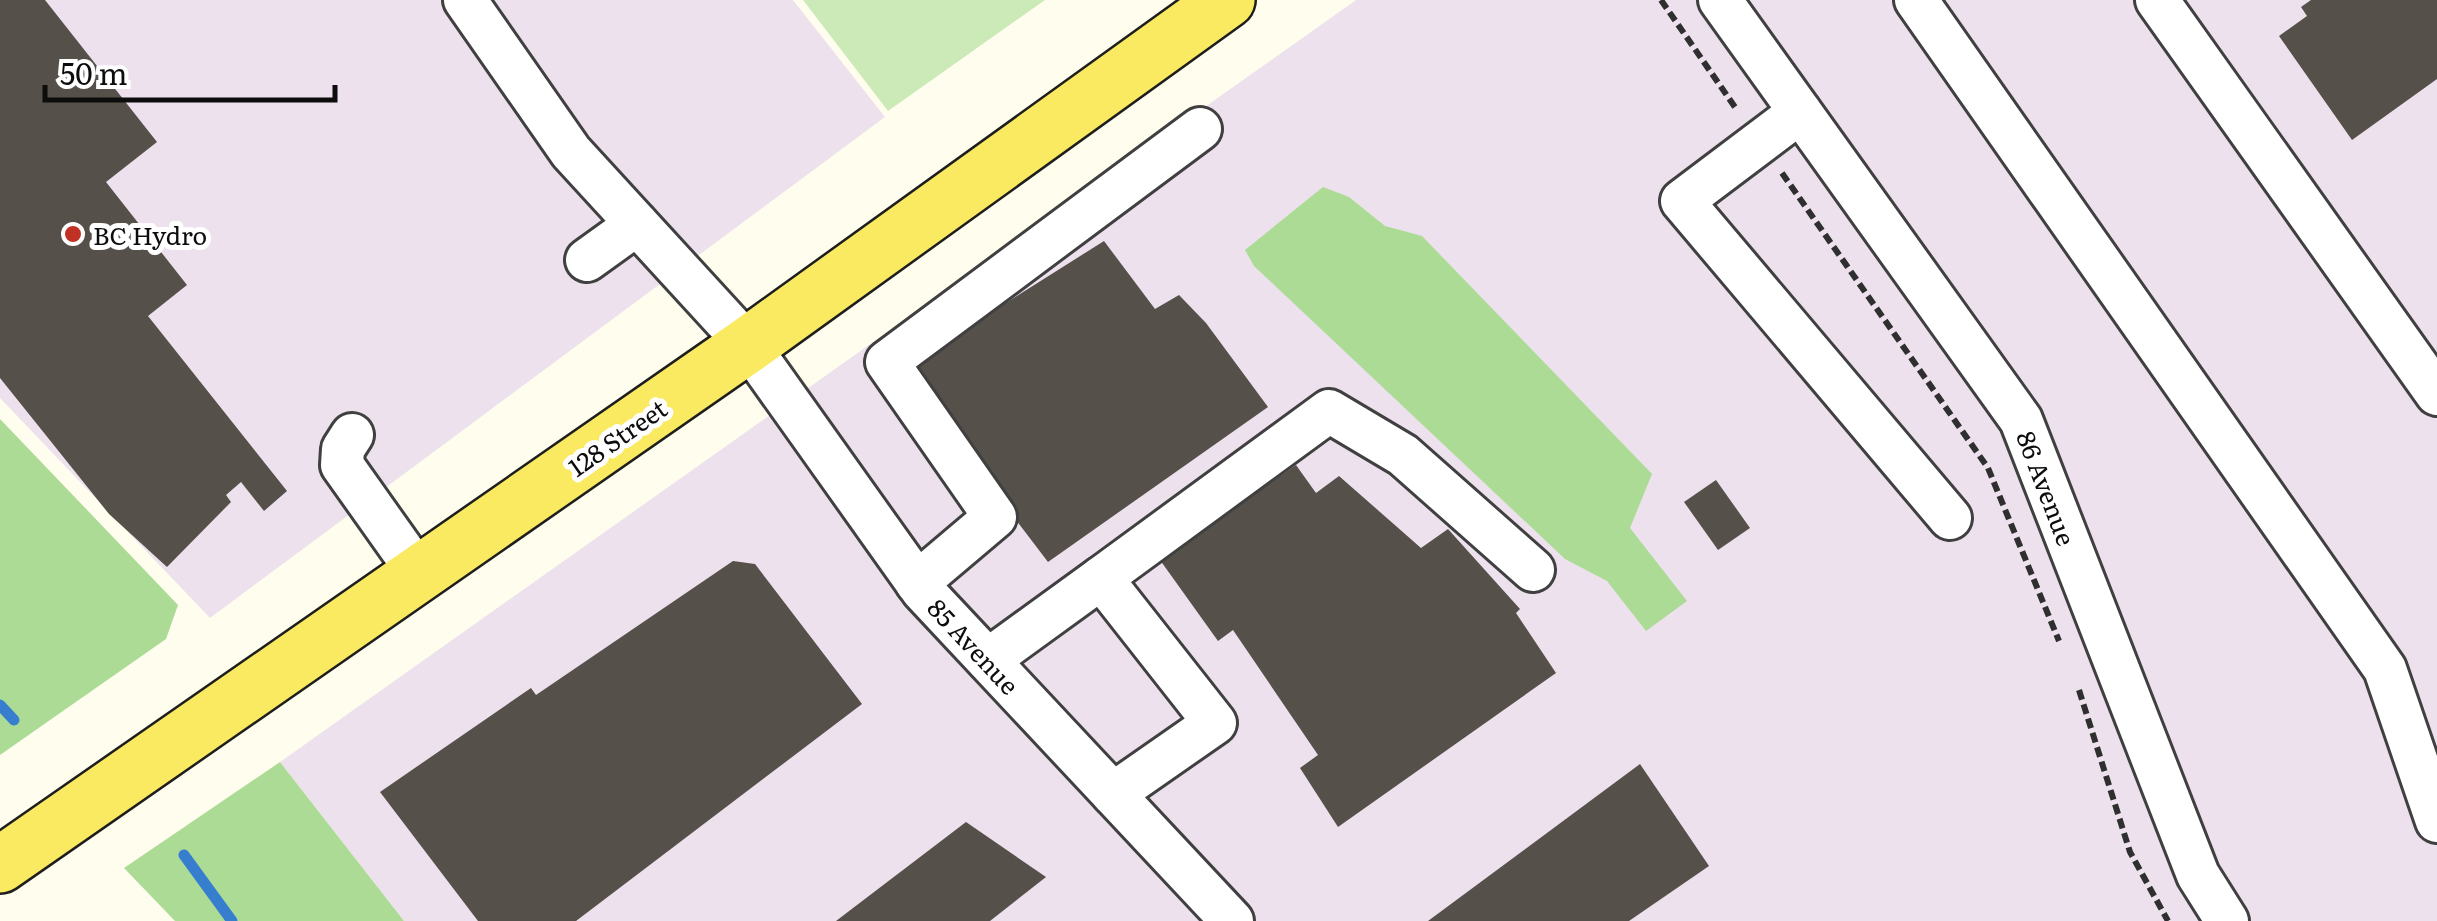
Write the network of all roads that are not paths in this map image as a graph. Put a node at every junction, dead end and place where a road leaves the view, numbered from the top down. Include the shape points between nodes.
1 (465, 0) edge
2 (1227, 0) edge
3 (1916, 0) edge
4 (2157, 0) edge
5 (1734, 5) edge
6 (1800, 112) junction
7 (1200, 129) dead end
8 (637, 224) junction
9 (588, 260) dead end
10 (748, 345) junction
11 (2437, 394) edge
12 (352, 435) dead end
13 (1950, 518) dead end
14 (1533, 570) dead end
15 (420, 575) junction
16 (1101, 578) junction
17 (918, 583) junction
18 (988, 660) junction
19 (1113, 794) junction
20 (2437, 821) edge
21 (0, 864) edge
22 (1232, 921) edge
23 (2228, 921) edge

1 - 8 street, 85 Avenue via 571,152
2 - 10 main road, 128 Street
3 - 20 street via 2385,669
4 - 11 street
5 - 6 street, 86 Avenue
6 - 13 street via 1682,201
6 - 23 street, 86 Avenue via 2020,420 2198,875
7 - 17 street via 887,362 995,517
8 - 9 street
8 - 10 street, 85 Avenue
10 - 15 main road, 128 Street
10 - 17 street, 85 Avenue
12 - 15 street via 342,465
14 - 16 street via 1404,456 1330,411
15 - 21 main road, 128 Street
16 - 18 street
16 - 19 street via 1214,723
17 - 18 street, 85 Avenue
18 - 19 street, 85 Avenue
19 - 22 street, 85 Avenue

